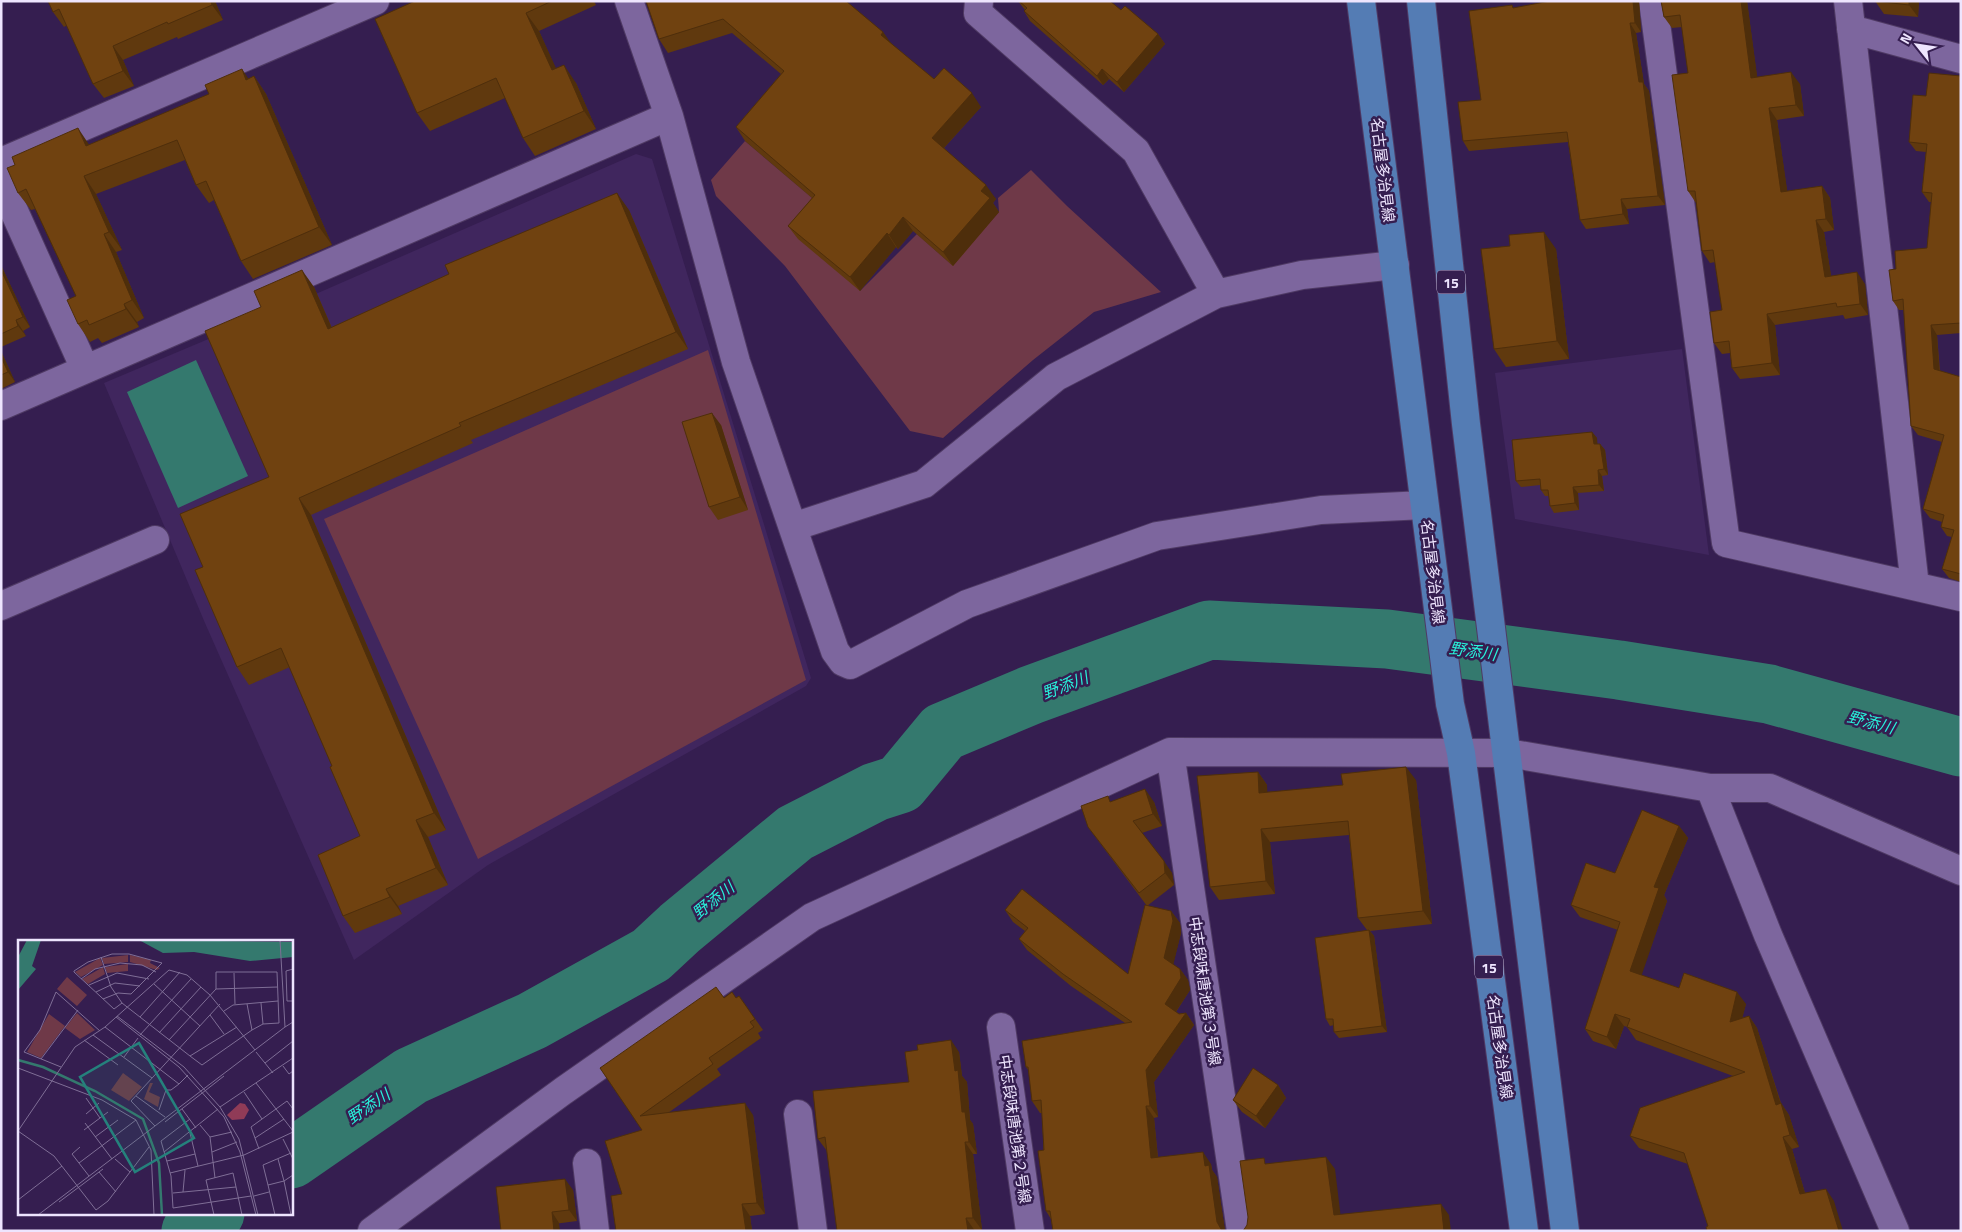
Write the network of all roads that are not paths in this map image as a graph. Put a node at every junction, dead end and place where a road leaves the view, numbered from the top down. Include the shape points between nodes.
1 (375, 1) edge
2 (629, 1) edge
3 (980, 1) edge
4 (1361, 1) edge
5 (1421, 1) edge
6 (1653, 1) edge
7 (1848, 1) edge
8 (1851, 29) junction
9 (1961, 59) edge
10 (669, 116) junction
11 (1, 162) edge
12 (1, 182) edge
13 (1395, 265) junction
14 (1216, 294) junction
15 (85, 369) junction
16 (1, 406) edge
17 (1424, 505) junction
18 (793, 527) junction
19 (155, 540) dead end
20 (1915, 586) junction
21 (1961, 597) edge
22 (1, 606) edge
23 (1170, 752) junction
24 (1461, 753) junction
25 (1508, 753) junction
26 (1710, 788) junction
27 (1961, 870) edge
28 (1000, 1027) dead end
29 (798, 1114) dead end
30 (587, 1163) dead end
31 (372, 1231) edge
32 (594, 1231) edge
33 (813, 1231) edge
34 (1030, 1231) edge
35 (1241, 1231) edge
36 (1524, 1231) edge
37 (1565, 1231) edge
38 (1895, 1231) edge

1 - 11 street
2 - 10 street
3 - 14 street via 978,13 1136,151
4 - 13 main road, 名古屋多治見線 / 15
5 - 25 main road, 15 via 1466,424
6 - 20 street via 1726,543
7 - 8 street
8 - 9 street
8 - 20 street
10 - 15 street
10 - 18 street via 736,362
12 - 15 street
13 - 14 street via 1302,276
13 - 17 main road, 名古屋多治見線 / 15
14 - 18 street via 1056,377 924,484
15 - 16 street
17 - 18 street via 1321,510 1157,536 967,604 850,665 843,662 836,651
17 - 24 main road, 名古屋多治見線 / 15 via 1450,704
19 - 22 street
20 - 21 street
23 - 24 street
23 - 31 street via 812,917 563,1091
23 - 35 street, 中志段味唐池第３号線
24 - 25 street
24 - 36 main road, 名古屋多治見線 / 15
25 - 26 street
25 - 37 main road, 15
26 - 27 street via 1770,788
26 - 38 street via 1768,935
28 - 34 street, 中志段味唐池第２号線
29 - 33 street
30 - 32 street

